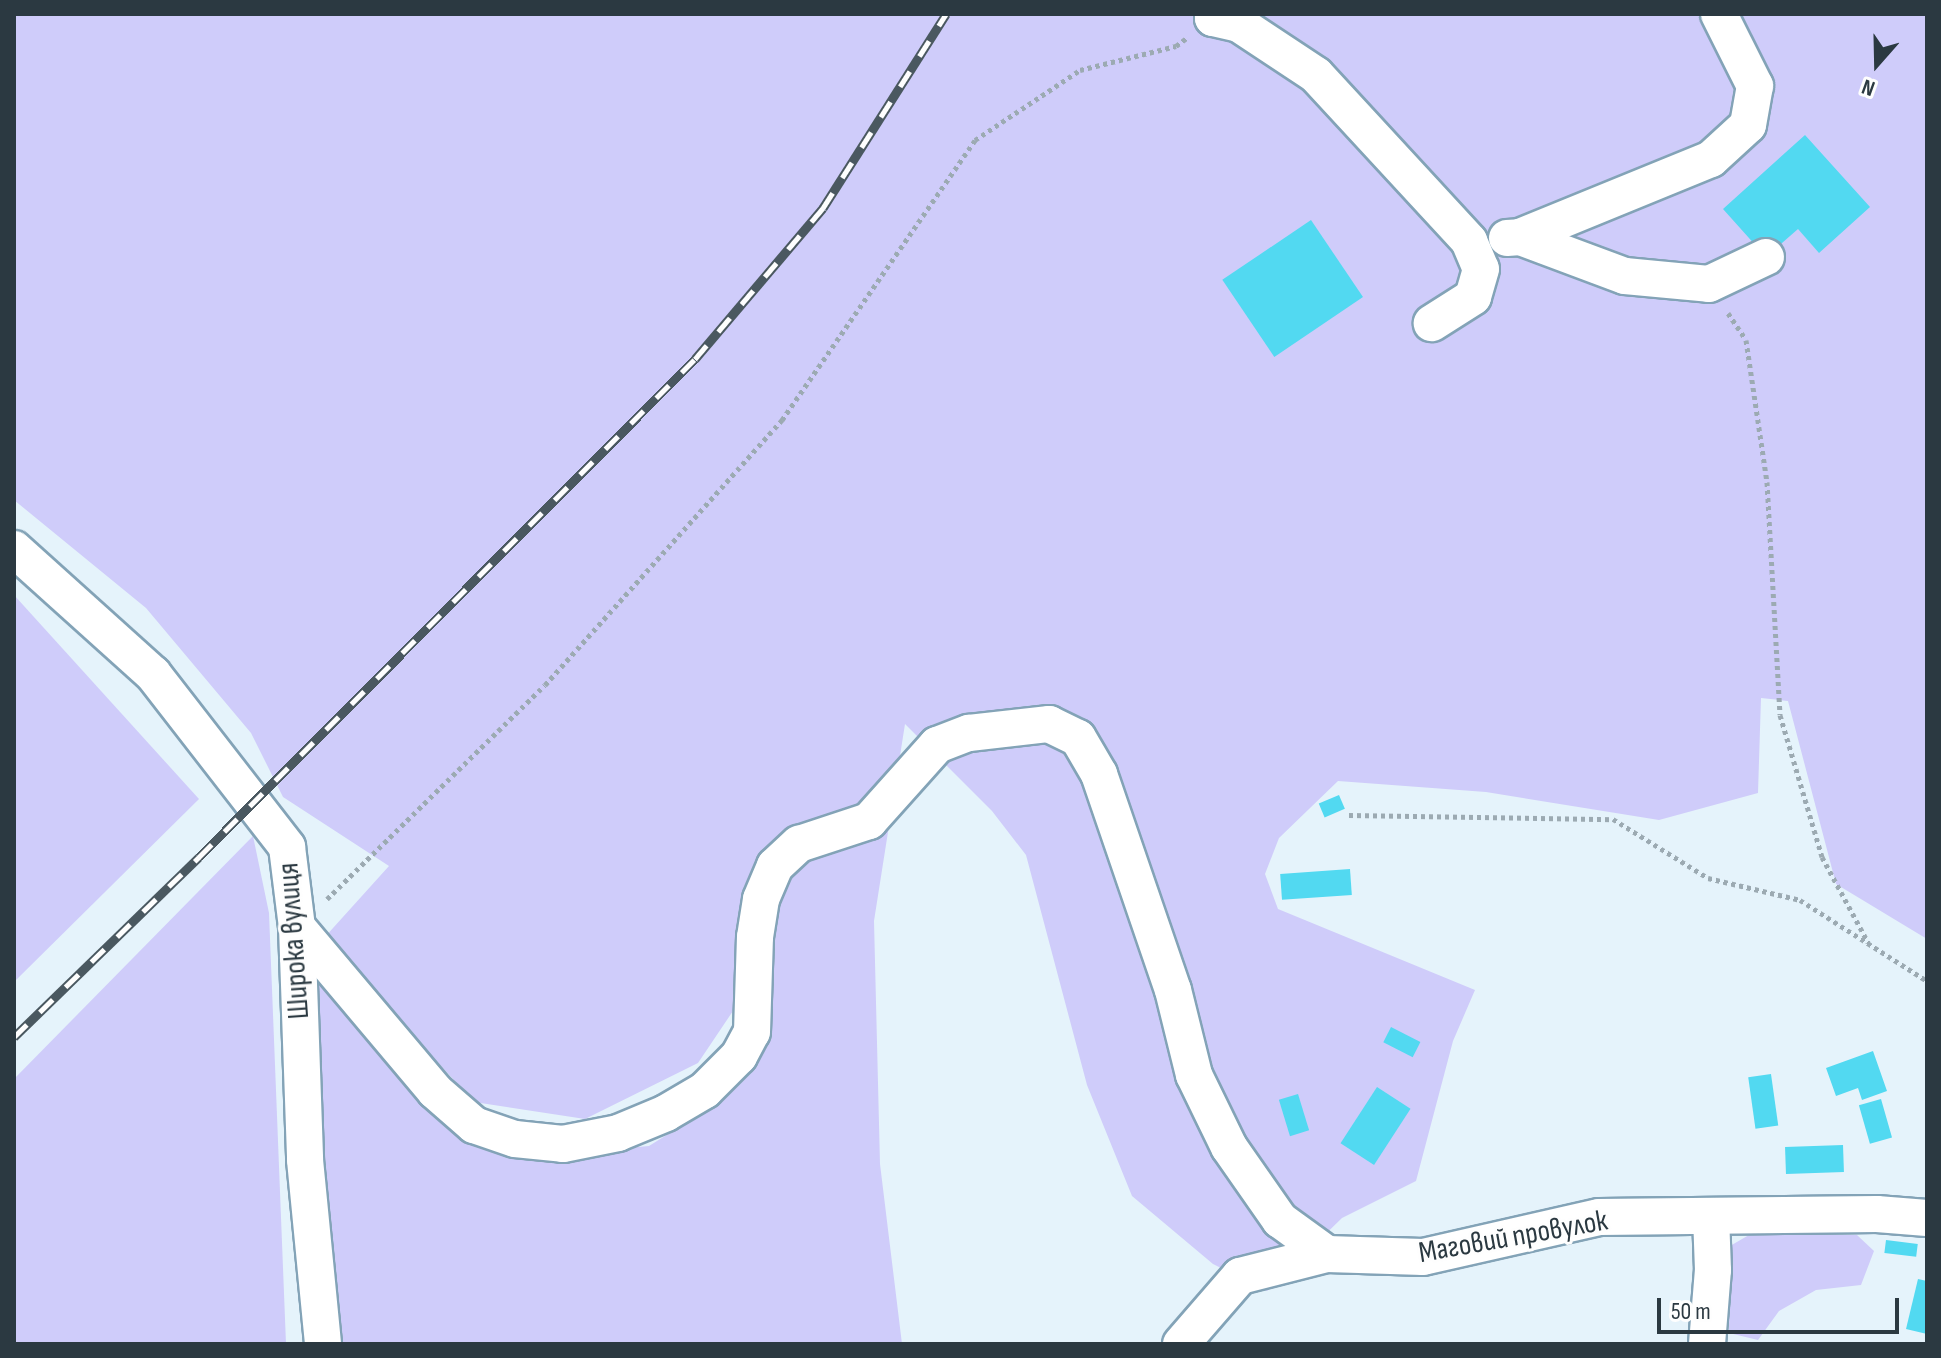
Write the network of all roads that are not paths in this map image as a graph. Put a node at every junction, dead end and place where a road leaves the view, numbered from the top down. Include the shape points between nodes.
1 (1719, 14) edge
2 (1213, 16) edge
3 (1520, 237) junction
4 (1469, 241) junction
5 (1766, 257) dead end
6 (1432, 323) dead end
7 (14, 549) edge
8 (297, 927) junction
9 (1711, 1216) junction
10 (1927, 1218) edge
11 (1327, 1254) junction
12 (323, 1344) edge
13 (1181, 1344) edge
14 (1707, 1344) edge

1 - 3 street via 1755,86 1748,125 1711,159
2 - 4 street via 1239,24 1316,75
3 - 4 street
3 - 5 street via 1625,276 1709,284
4 - 6 street via 1481,269 1473,297
7 - 8 street, Широка вулиця via 153,674 287,847
8 - 11 street via 435,1091 474,1125 515,1139 563,1144 618,1133 705,1090 739,1056 752,1032 755,937 761,899 775,866 799,844 869,821 937,745 969,733 1049,724 1078,738 1099,774 1173,990 1194,1075 1229,1147 1280,1220
8 - 12 street, Широка вулиця via 305,1160
9 - 10 street, Маговий провулок
9 - 11 street, Маговий провулок via 1599,1217 1423,1257
9 - 14 street
11 - 13 street, Маговий провулок via 1240,1276

